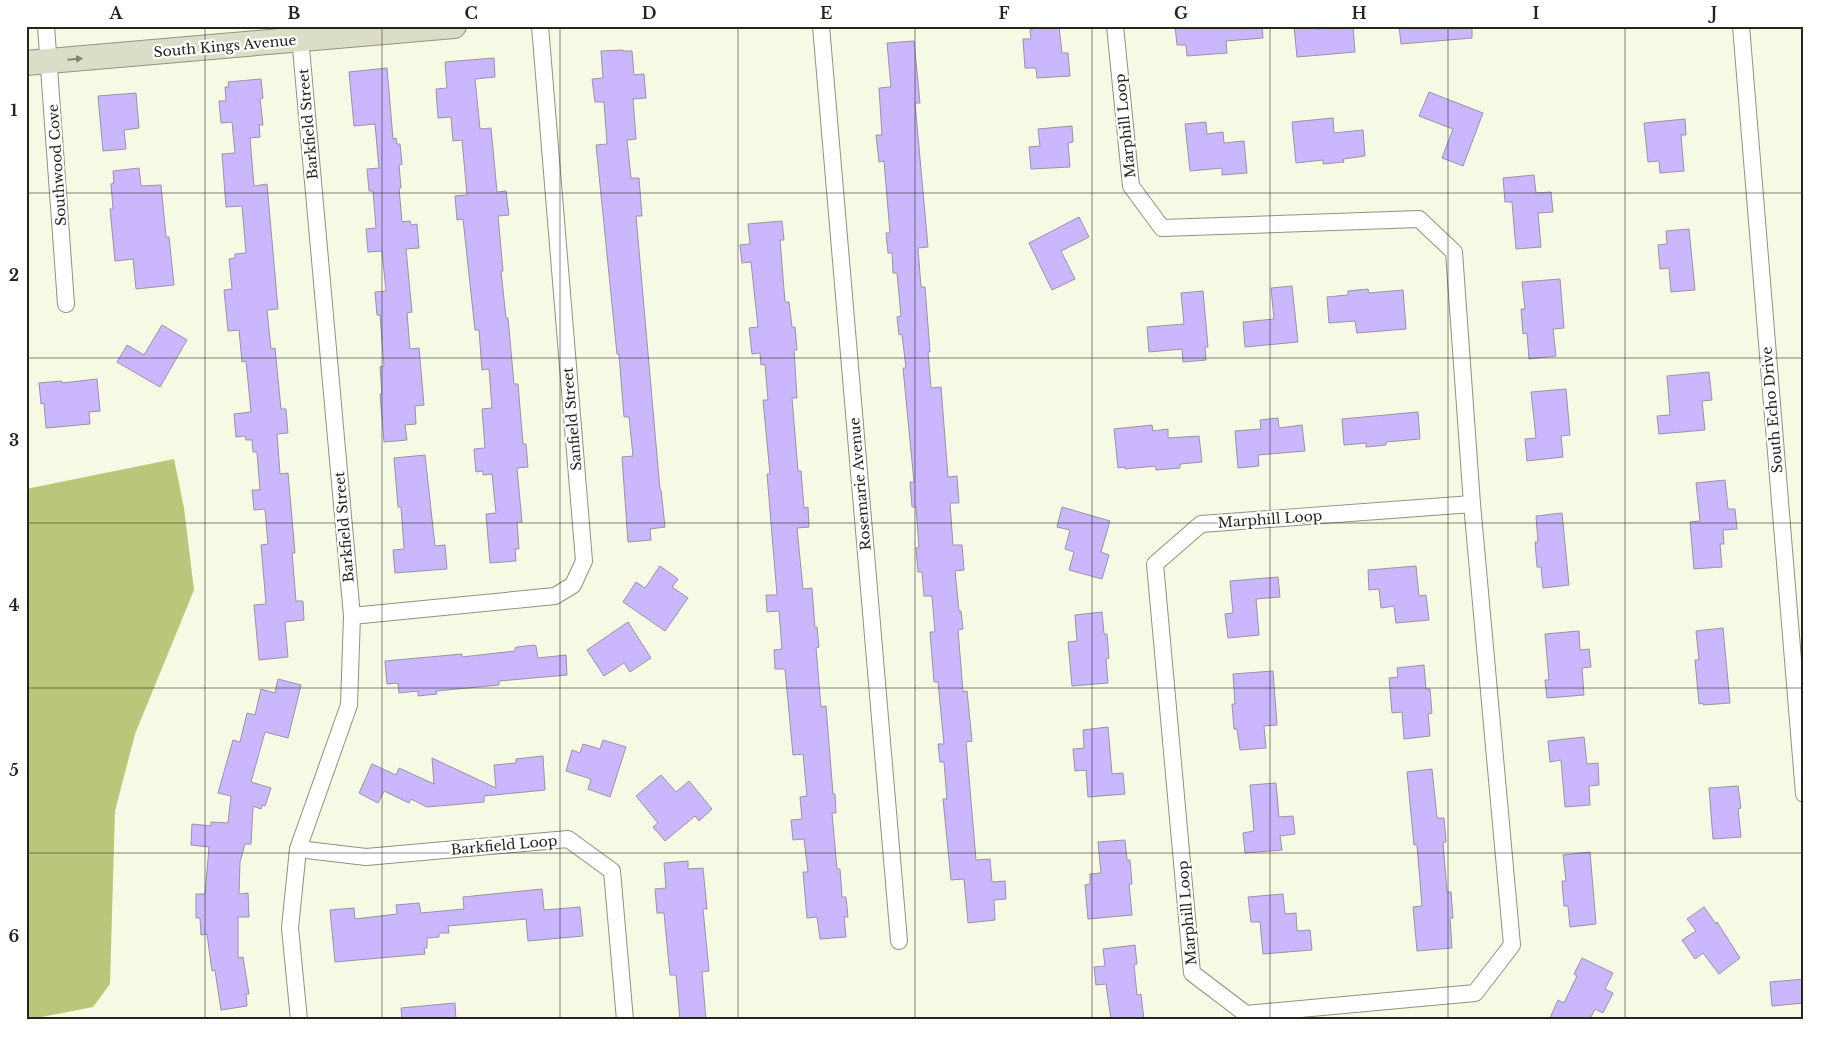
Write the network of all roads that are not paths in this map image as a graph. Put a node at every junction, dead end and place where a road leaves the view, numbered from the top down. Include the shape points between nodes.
1 (46, 26) edge
2 (454, 26) edge
3 (540, 26) edge
4 (821, 26) edge
5 (1115, 26) edge
6 (1741, 26) edge
7 (300, 33) edge
8 (38, 62) edge
9 (66, 304) dead end
10 (1472, 504) junction
11 (352, 616) junction
12 (1804, 794) edge
13 (298, 849) junction
14 (899, 941) dead end
15 (298, 1020) edge
16 (625, 1020) edge

1 - 8 street, Southwood Cove
2 - 7 main road, South Kings Avenue
3 - 11 street, Sanfield Street via 584,561 574,585 555,596
4 - 14 street, Rosemarie Avenue
5 - 10 street, Marphill Loop via 1130,186 1162,228 1419,219 1454,252
6 - 12 street, South Echo Drive
8 -> 7 main road, South Kings Avenue
7 - 11 street, Barkfield Street
8 - 9 street, Southwood Cove
10 - 10 street, Marphill Loop via 1512,945 1475,993 1246,1014 1192,974 1155,564 1201,524
11 - 13 street, Barkfield Street via 348,705
13 - 15 street, Barkfield Street via 290,928
13 - 16 street, Barkfield Loop via 366,857 568,839 612,871

